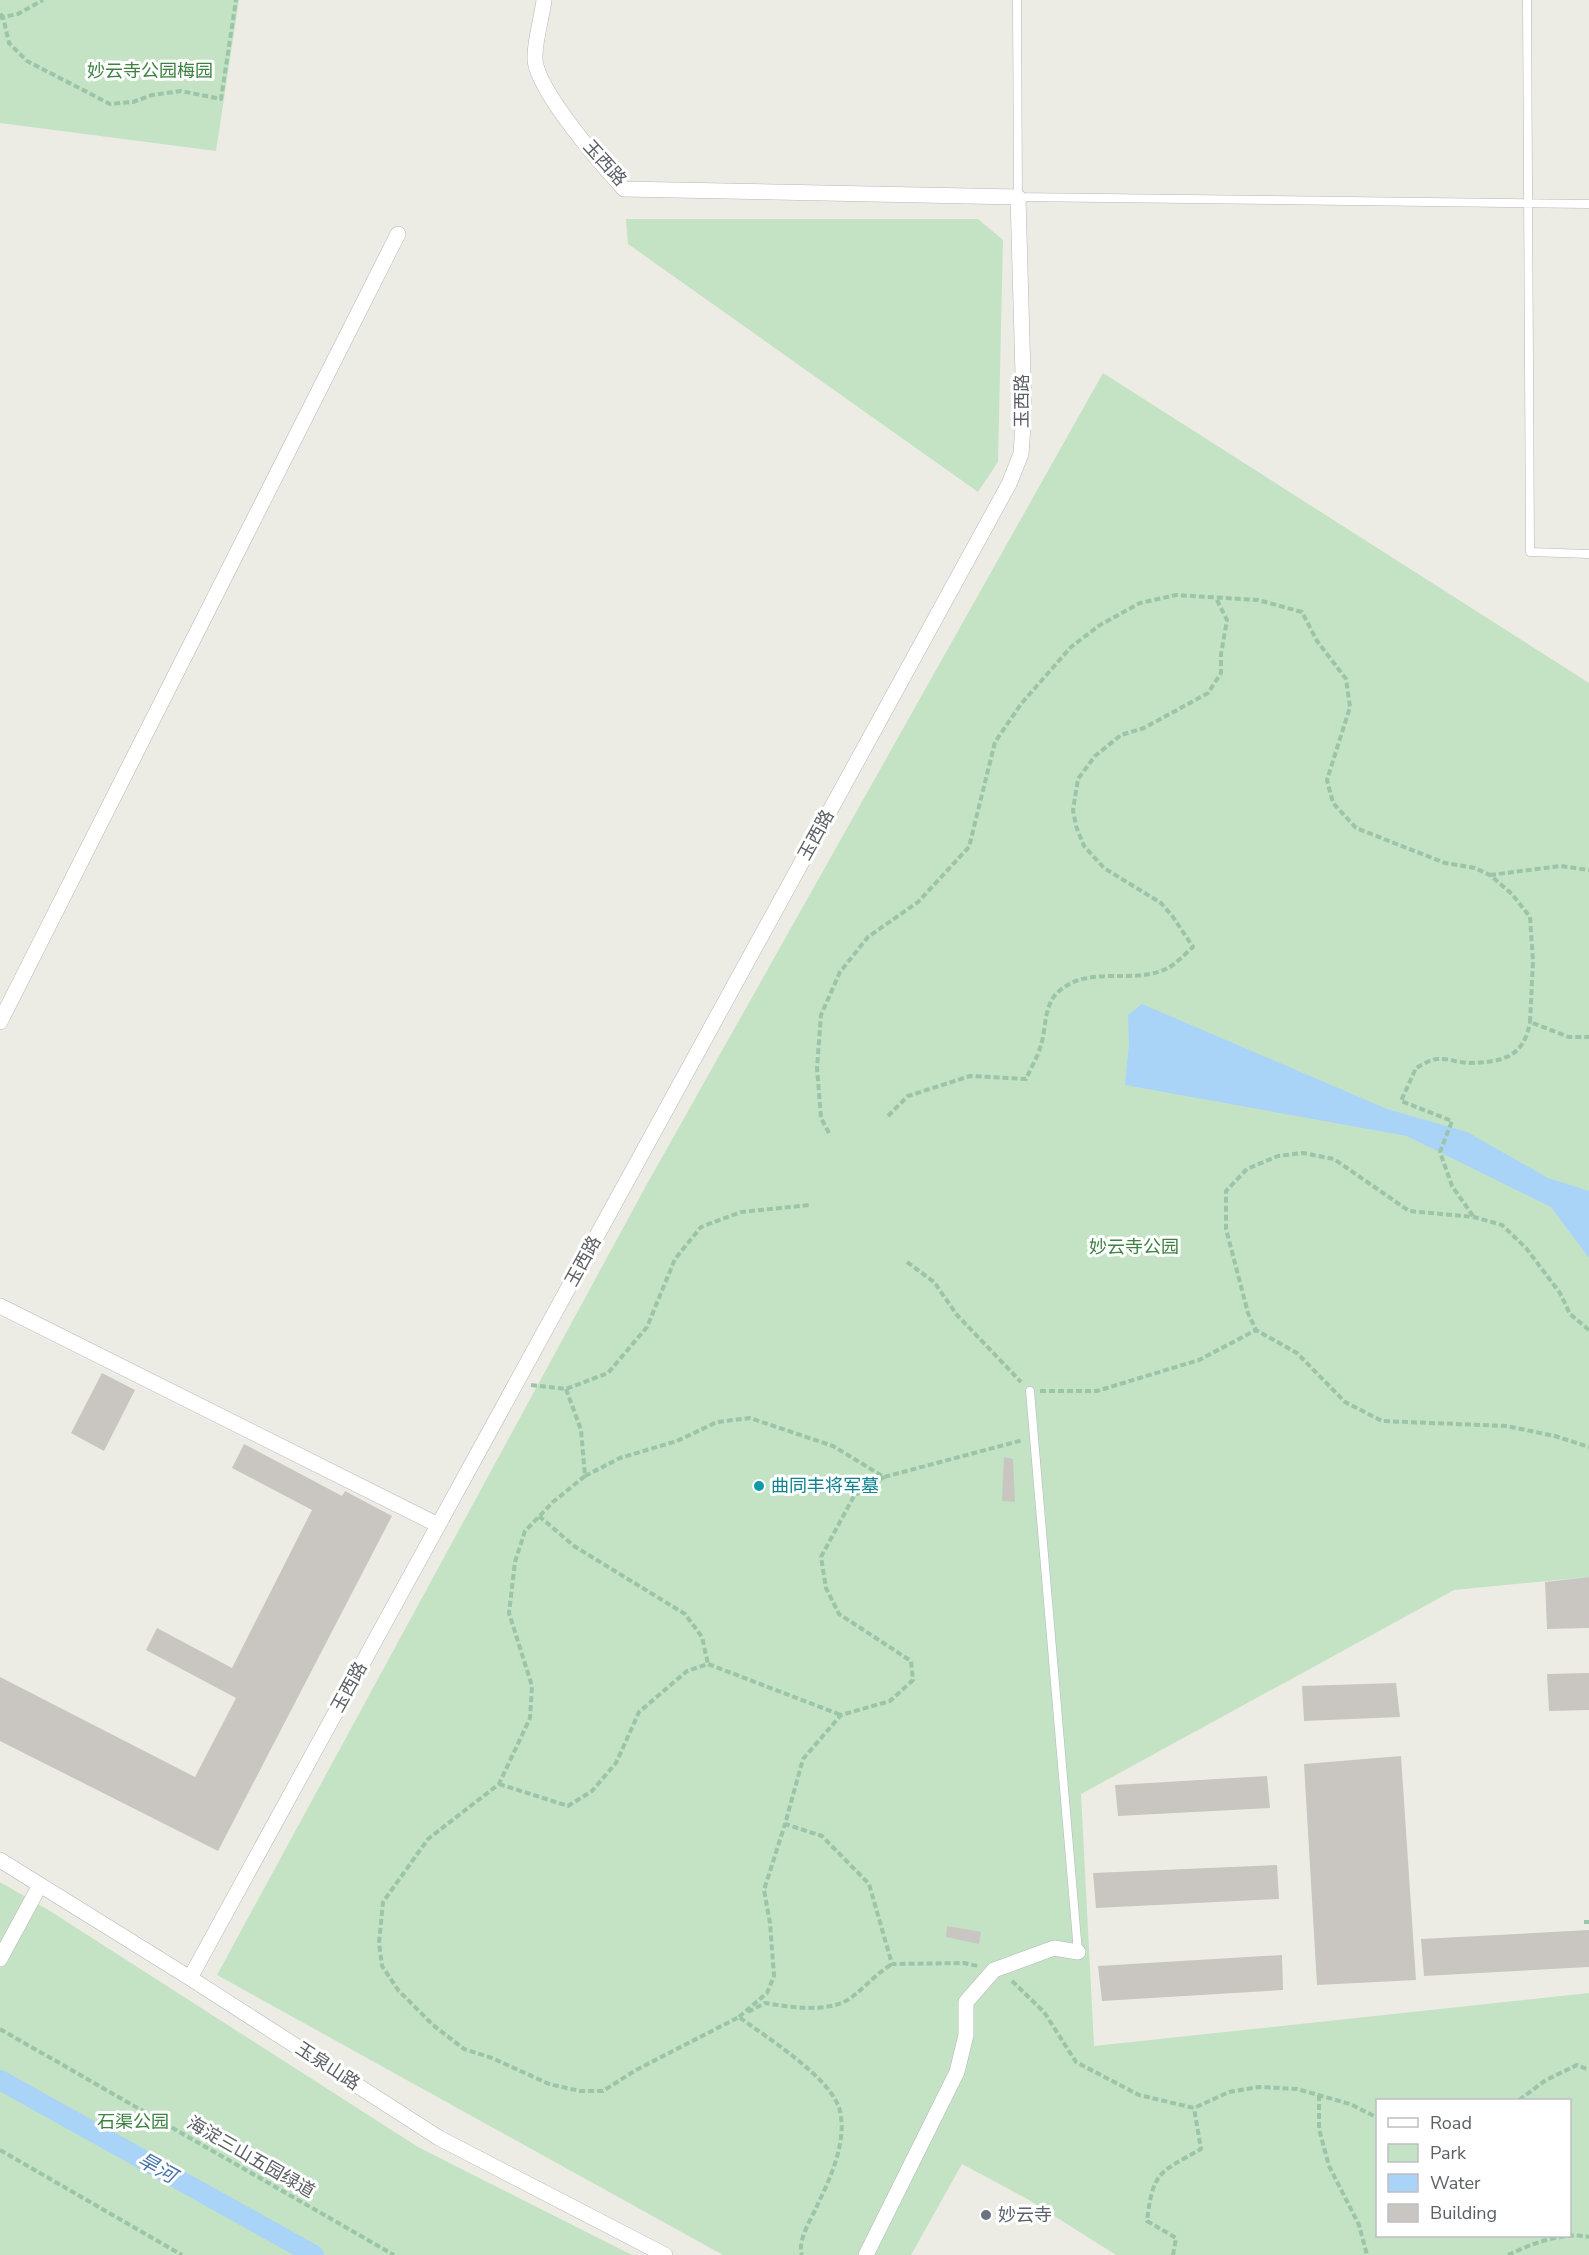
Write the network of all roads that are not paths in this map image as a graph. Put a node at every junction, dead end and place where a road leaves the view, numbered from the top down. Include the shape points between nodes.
1 (544, 0) edge
2 (1017, 0) edge
3 (1527, 0) edge
4 (1018, 197) junction
5 (1529, 203) junction
6 (1589, 204) edge
7 (398, 234) dead end
8 (1589, 554) edge
9 (0, 1022) edge
10 (0, 1306) edge
11 (1030, 1391) road end
12 (438, 1525) junction
13 (0, 1860) edge
14 (40, 1885) junction
15 (1078, 1952) joint
16 (0, 1959) edge
17 (190, 1978) junction
18 (665, 2255) edge
19 (866, 2255) edge

1 - 4 street, 玉西路 via 535,61 548,92 624,189
2 - 4 lane
3 - 5 lane
4 - 5 lane
4 - 12 street, 玉西路 via 1024,411 1021,453 1009,484
5 - 6 lane
5 - 8 lane via 1530,552
7 - 9 street
10 - 12 street
11 - 15 lane
12 - 17 street, 玉西路
13 - 14 street, 玉泉山路
14 - 16 street
14 - 17 street, 玉泉山路
15 - 19 street via 1054,1948 994,1970 966,2002 966,2035 957,2072
17 - 18 street, 玉泉山路 via 439,2138

